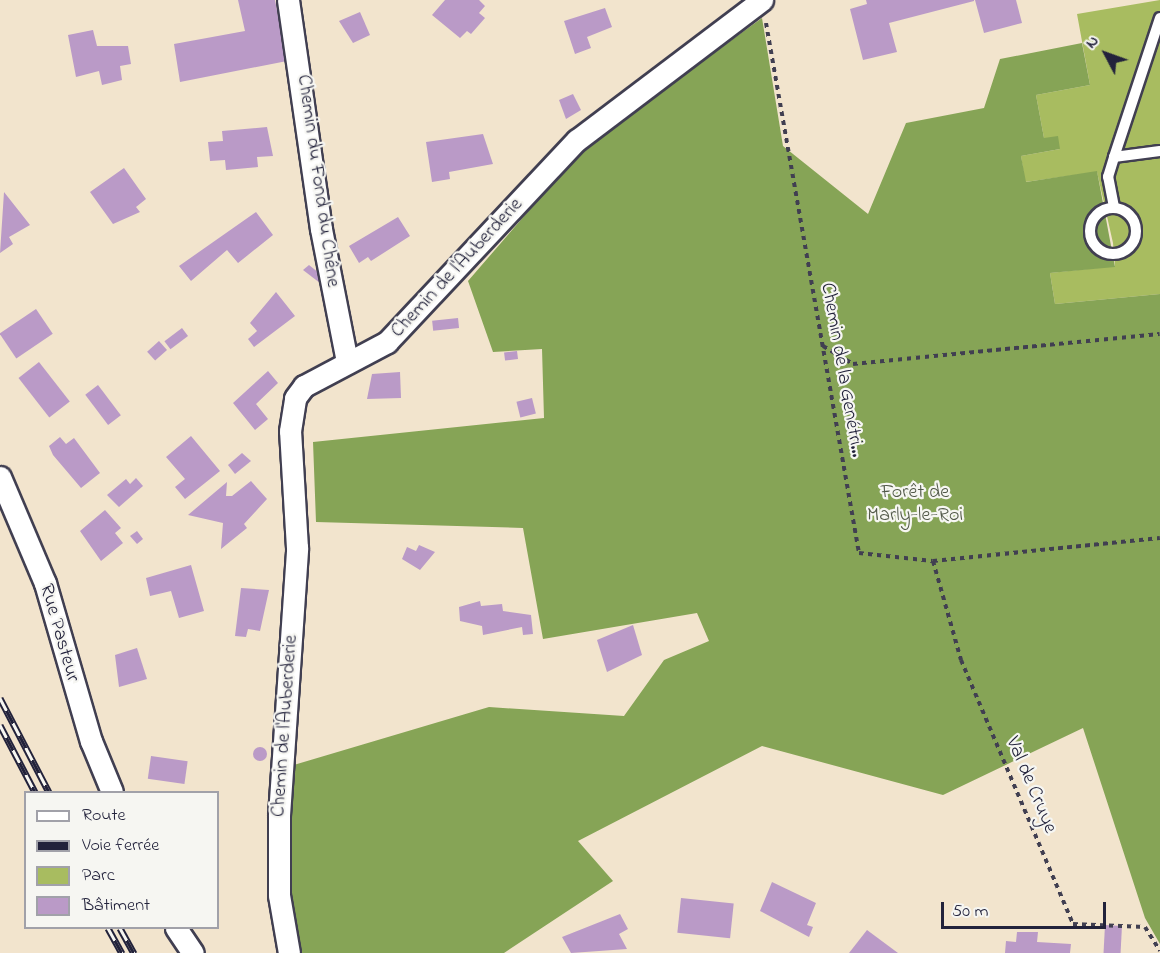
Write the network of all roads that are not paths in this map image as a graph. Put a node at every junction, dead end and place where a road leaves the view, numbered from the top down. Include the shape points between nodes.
1 (288, 0) edge
2 (762, 1) edge
3 (1160, 18) edge
4 (1160, 151) edge
5 (1114, 157) junction
6 (1114, 207) junction
7 (342, 365) junction
8 (0, 477) edge
9 (112, 791) edge
10 (177, 929) edge
11 (193, 953) edge
12 (289, 953) edge

1 - 7 street, Chemin du Fond du Chêne
2 - 7 street, Chemin de l'Auberderie via 577,140 387,342
3 - 5 lane
4 - 5 lane
5 - 6 lane via 1108,177
6 - 6 lane via 1094,218 1090,233 1096,247 1109,255 1130,247 1137,233 1133,219
7 - 12 street, Chemin de l'Auberderie via 304,386 292,411 297,548 278,865
8 - 9 street, Rue Pasteur via 45,583 91,741
10 - 11 street

